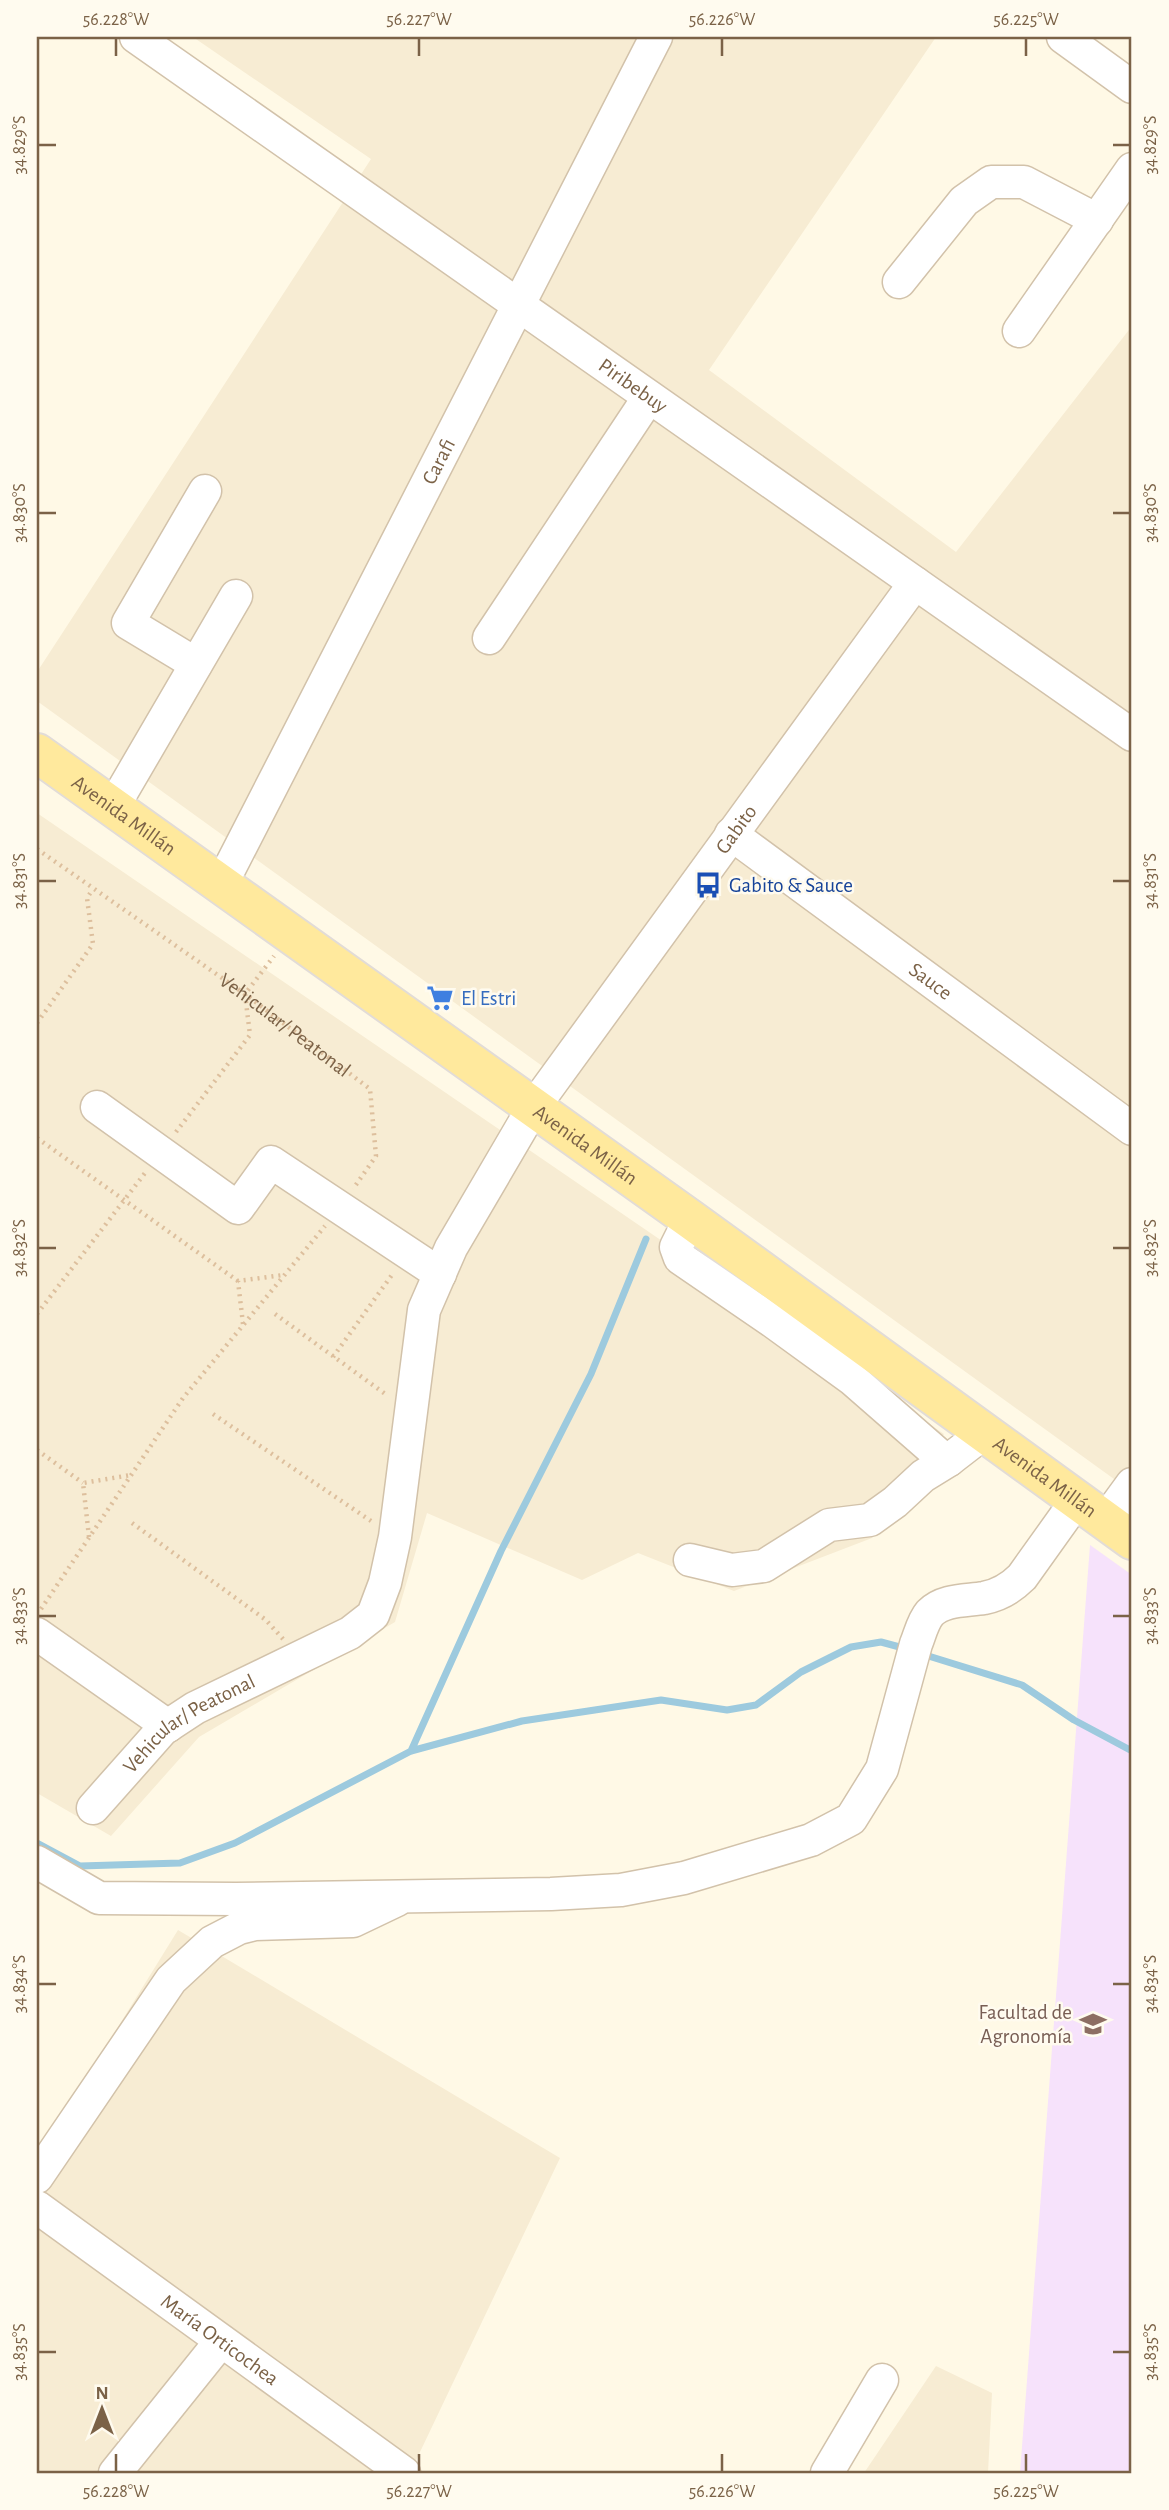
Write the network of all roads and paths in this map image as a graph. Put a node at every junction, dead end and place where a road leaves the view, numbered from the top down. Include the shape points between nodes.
1 (136, 37) edge
2 (656, 37) edge
3 (1063, 37) edge
4 (1132, 87) edge
5 (1132, 169) edge
6 (1097, 220) junction
7 (899, 282) dead end
8 (519, 305) junction
9 (1019, 331) dead end
10 (649, 397) junction
11 (205, 491) dead end
12 (915, 583) junction
13 (236, 596) dead end
14 (489, 638) dead end
15 (196, 664) junction
16 (1132, 735) edge
17 (37, 753) edge
18 (113, 807) junction
19 (731, 834) junction
20 (37, 849) edge
21 (222, 885) junction
22 (93, 889) junction
23 (37, 1023) edge
24 (97, 1107) dead end
25 (533, 1108) junction
26 (1132, 1129) edge
27 (37, 1138) edge
28 (341, 1207) junction
29 (690, 1219) junction
30 (408, 1254) junction
31 (440, 1274) junction
32 (285, 1275) junction
33 (238, 1281) junction
34 (275, 1314) dead end
35 (243, 1325) junction
36 (333, 1357) junction
37 (213, 1414) dead end
38 (412, 1414) junction
39 (984, 1433) junction
40 (37, 1450) edge
41 (949, 1460) junction
42 (132, 1474) junction
43 (83, 1483) junction
44 (1132, 1485) edge
45 (1105, 1521) edge
46 (132, 1522) dead end
47 (395, 1537) junction
48 (89, 1538) junction
49 (690, 1560) dead end
50 (37, 1615) edge
51 (37, 1634) edge
52 (299, 1659) junction
53 (168, 1726) junction
54 (93, 1808) dead end
55 (37, 1862) edge
56 (404, 1896) junction
57 (37, 2177) edge
58 (37, 2207) edge
59 (221, 2341) junction
60 (882, 2380) dead end
61 (115, 2473) edge
62 (404, 2473) edge
63 (827, 2473) edge

1 - 8 street, Piribebuy
2 - 8 street, Carafi
3 - 4 street
5 - 6 street
6 - 7 street via 1024,182 991,182 964,201
6 - 9 street
8 - 10 street, Piribebuy
8 - 21 street, Carafi
10 - 12 street, Piribebuy
10 - 14 street
11 - 15 street via 128,623
12 - 16 street, Piribebuy
12 - 19 street, Gabito
13 - 15 street
15 - 18 street
17 - 18 main road, Avenida Millán
18 - 21 main road, Avenida Millán
19 - 25 street, Gabito
19 - 26 street, Sauce
20 - 22 path, Vehicular/ Peatonal
21 - 25 main road, Avenida Millán
22 - 23 path via 88,898 93,944
22 - 28 path, Vehicular/ Peatonal via 370,1089 376,1156
24 - 28 street via 238,1208 271,1162
25 - 29 main road, Avenida Millán
25 - 31 street, Vehicular/ Peatonal
27 - 33 path
28 - 30 street
28 - 32 path, Vehicular/ Peatonal
29 - 39 main road, Avenida Millán
29 - 41 street via 676,1247 680,1258 852,1380
30 - 31 street
30 - 36 path
31 - 38 street, Vehicular/ Peatonal via 424,1310
32 - 33 path
32 - 35 path, Vehicular/ Peatonal
33 - 35 path
34 - 36 path
35 - 42 path, Vehicular/ Peatonal via 183,1398
36 - 38 path
37 - 47 path
38 - 47 street, Vehicular/ Peatonal
39 - 41 street
39 - 45 main road, Avenida Millán
40 - 43 path
41 - 49 street via 870,1520 829,1525 764,1566 732,1570
42 - 43 path
42 - 48 path, Vehicular/ Peatonal
43 - 48 path
44 - 45 street
45 - 56 street via 1012,1587 986,1598 938,1607 927,1617 881,1769 851,1819 811,1840 684,1878 621,1890
46 - 52 path via 266,1620
47 - 52 street, Vehicular/ Peatonal via 373,1615 350,1633
48 - 50 path, Vehicular/ Peatonal
51 - 53 street
52 - 53 street, Vehicular/ Peatonal via 195,1708
53 - 54 street, Vehicular/ Peatonal
55 - 56 street via 99,1898
56 - 57 street via 353,1921 256,1924 212,1942 171,1980
58 - 59 street, María Orticochea
59 - 61 street
59 - 62 street, María Orticochea
60 - 63 street

